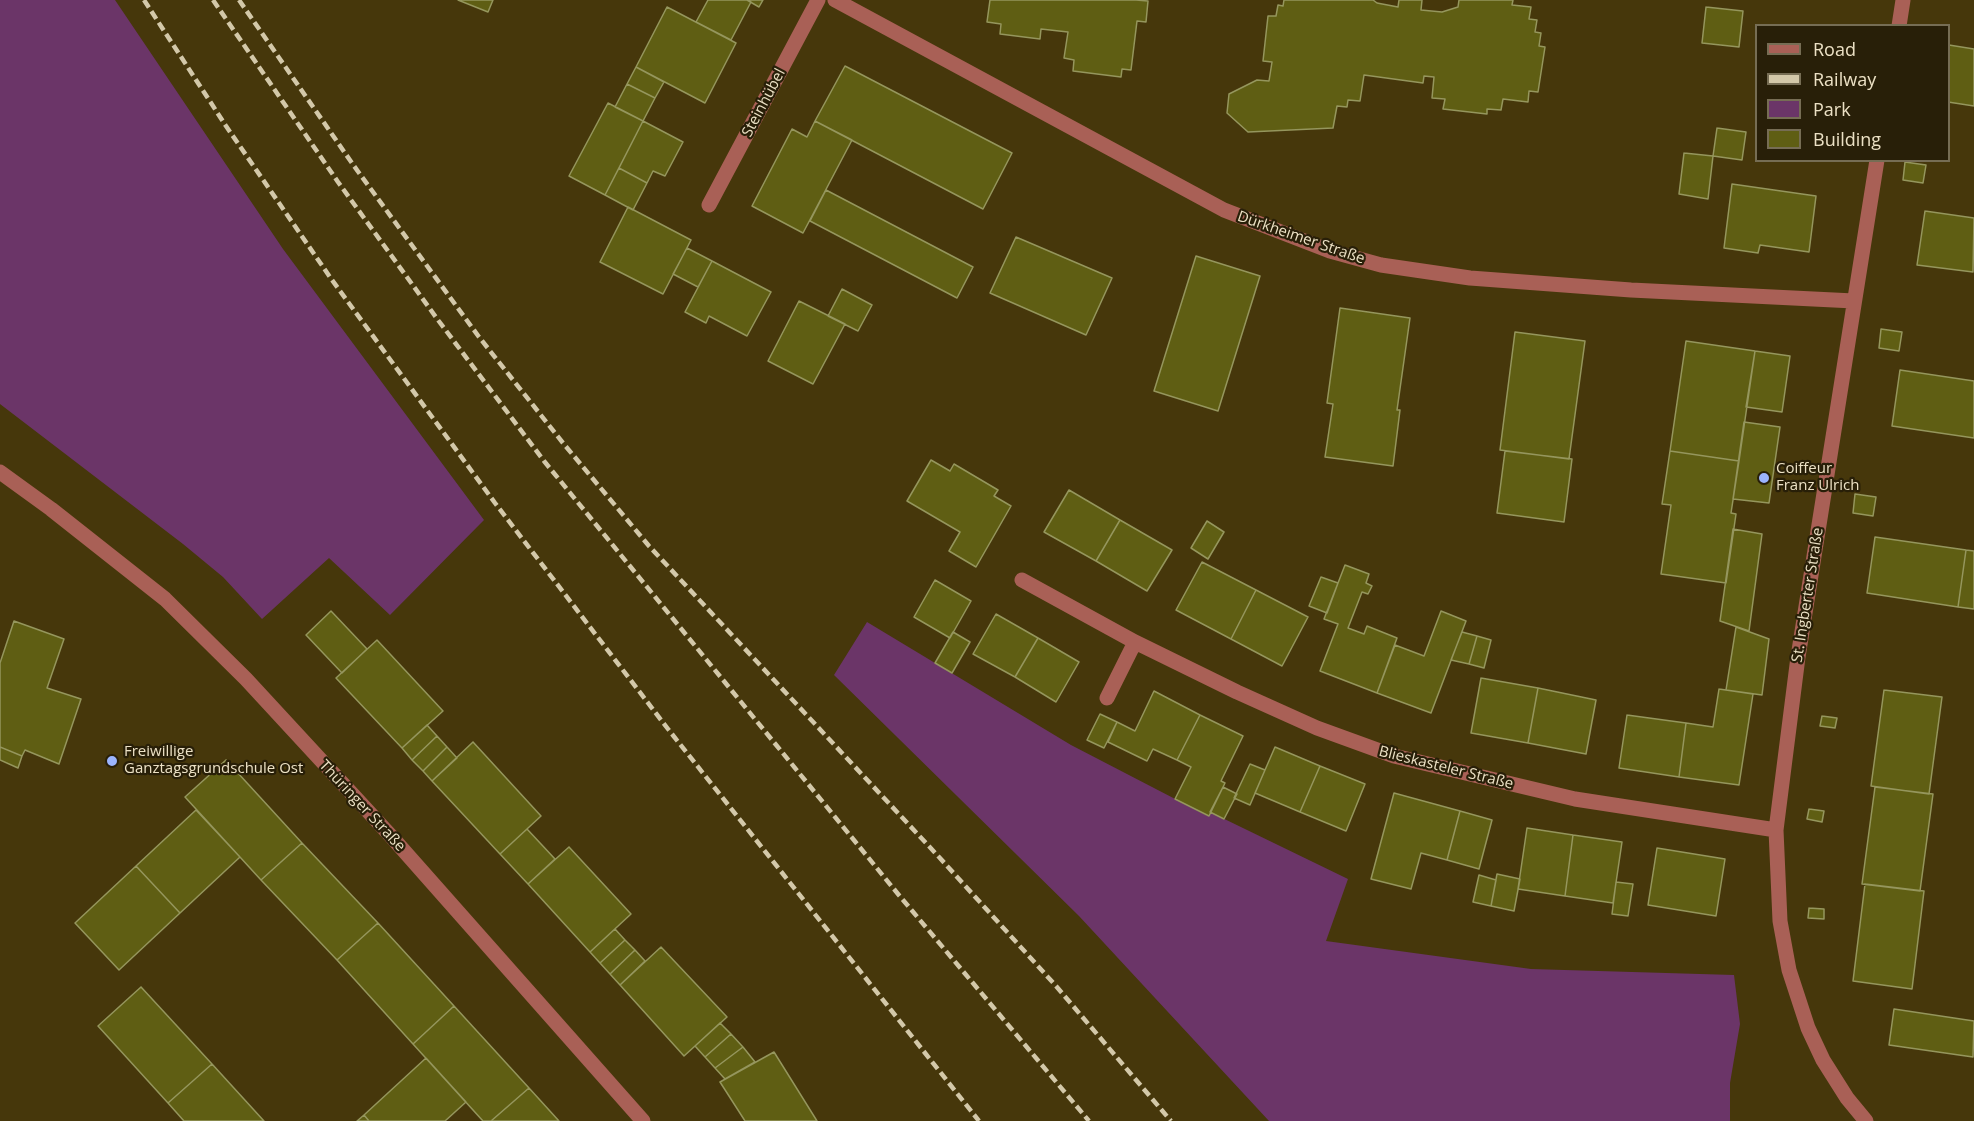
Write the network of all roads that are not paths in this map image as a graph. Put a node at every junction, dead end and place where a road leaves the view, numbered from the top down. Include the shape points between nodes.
1 (818, 0) edge
2 (835, 0) edge
3 (1903, 0) edge
4 (1899, 24) edge
5 (1877, 162) edge
6 (710, 205) dead end
7 (1854, 301) junction
8 (0, 472) edge
9 (1022, 580) dead end
10 (1135, 642) junction
11 (1107, 698) dead end
12 (1776, 830) junction
13 (643, 1121) edge
14 (1866, 1121) edge

1 - 6 street, Steinhübel
2 - 7 street, Dürkheimer Straße via 1224,210 1330,251 1381,265 1470,278
3 - 4 street
5 - 7 street, St. Ingberter Straße
7 - 12 street, St. Ingberter Straße via 1798,657
8 - 13 street, Thüringer Straße via 165,600 246,679
9 - 10 street, Blieskasteler Straße
10 - 11 street
10 - 12 street, Blieskasteler Straße via 1317,728 1394,756 1575,799
12 - 14 street, St. Ingberter Straße via 1780,921 1789,970 1823,1060

